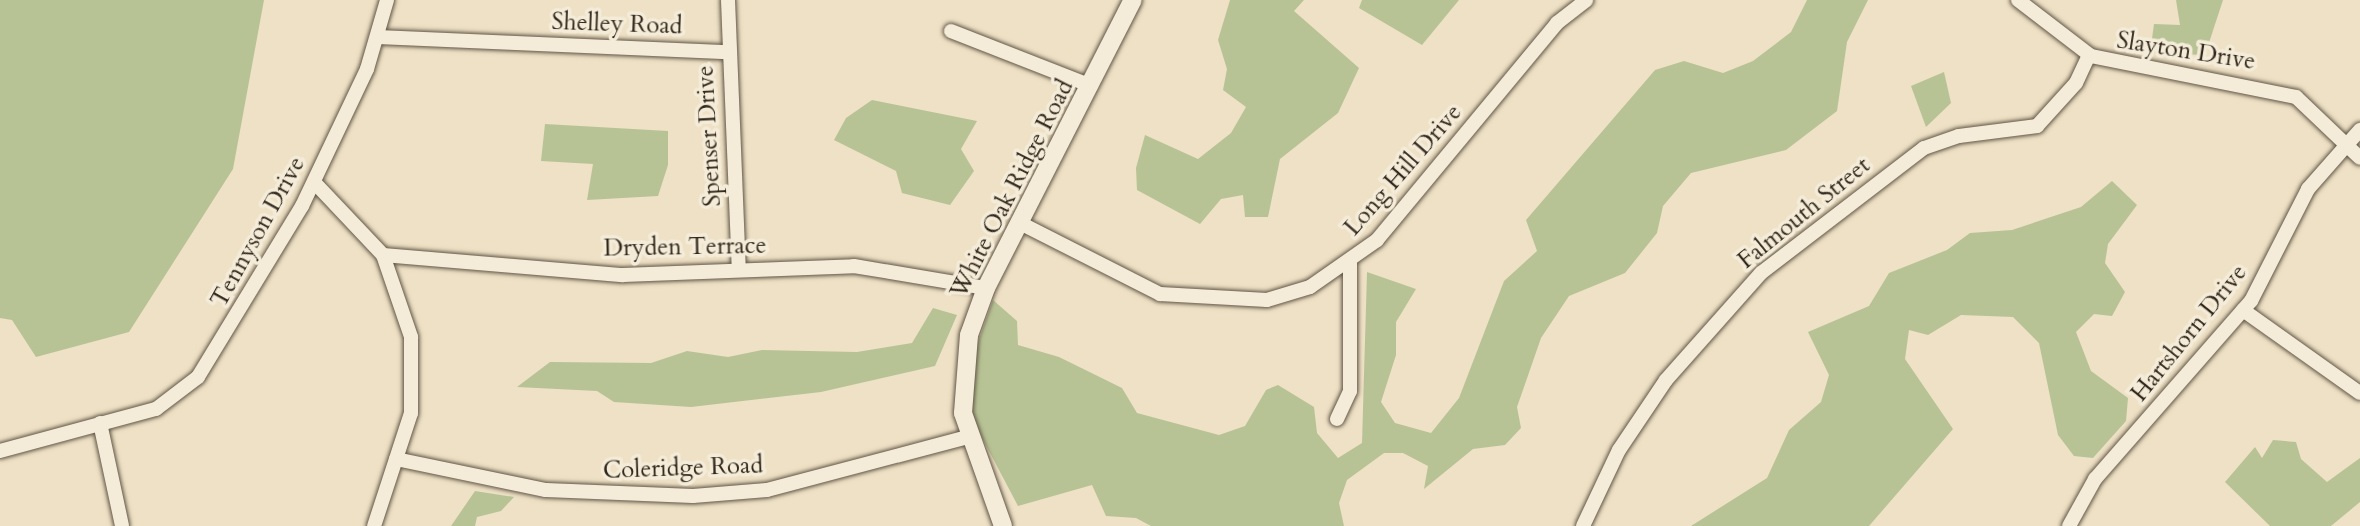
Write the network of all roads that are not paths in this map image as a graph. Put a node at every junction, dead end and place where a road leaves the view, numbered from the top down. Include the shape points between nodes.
1 (387, 0) edge
2 (728, 0) edge
3 (1133, 0) edge
4 (1586, 0) edge
5 (2018, 0) edge
6 (951, 31) dead end
7 (379, 37) junction
8 (727, 52) junction
9 (2089, 55) junction
10 (1091, 86) junction
11 (2360, 130) edge
12 (2349, 142) junction
13 (2360, 158) edge
14 (314, 182) junction
15 (1022, 224) junction
16 (383, 255) junction
17 (1350, 263) junction
18 (739, 270) junction
19 (986, 288) junction
20 (2243, 310) junction
21 (2360, 393) edge
22 (1337, 419) dead end
23 (100, 423) junction
24 (968, 437) junction
25 (0, 451) edge
26 (396, 459) junction
27 (122, 526) edge
28 (374, 526) edge
29 (1003, 526) edge
30 (1583, 526) edge
31 (2069, 526) edge

1 - 7 street, Tennyson Drive
2 - 8 street, Spenser Drive
3 - 10 street, White Oak Ridge Road
4 - 17 street, Long Hill Drive via 1557,23 1377,240
5 - 9 street, Slayton Drive
6 - 10 street
7 - 8 street, Shelley Road
7 - 14 street, Tennyson Drive
8 - 18 street, Spenser Drive
9 - 12 street, Slayton Drive via 2121,66 2245,82 2296,97
9 - 30 street, Falmouth Street via 2076,83 2037,127 1959,136 1924,148 1762,273 1667,380 1619,450
10 - 15 street, White Oak Ridge Road
11 - 12 street, Hartshorn Drive
12 - 13 street, Slayton Drive
12 - 20 street, Hartshorn Drive via 2308,189
14 - 16 street
14 - 23 street, Tennyson Drive via 198,377 156,409
15 - 17 street, Long Hill Drive via 1160,294 1267,299 1310,287
15 - 19 street, White Oak Ridge Road
16 - 18 street, Dryden Terrace via 623,275
16 - 26 street via 411,337 415,377
17 - 22 street via 1350,391
18 - 19 street, Dryden Terrace via 884,268
19 - 24 street, White Oak Ridge Road via 965,358
20 - 21 street
20 - 31 street, Hartshorn Drive via 2095,479
23 - 25 street, Tennyson Drive
23 - 27 street
24 - 26 street, Coleridge Road via 768,490 693,496 547,490
24 - 29 street, White Oak Ridge Road
26 - 28 street

